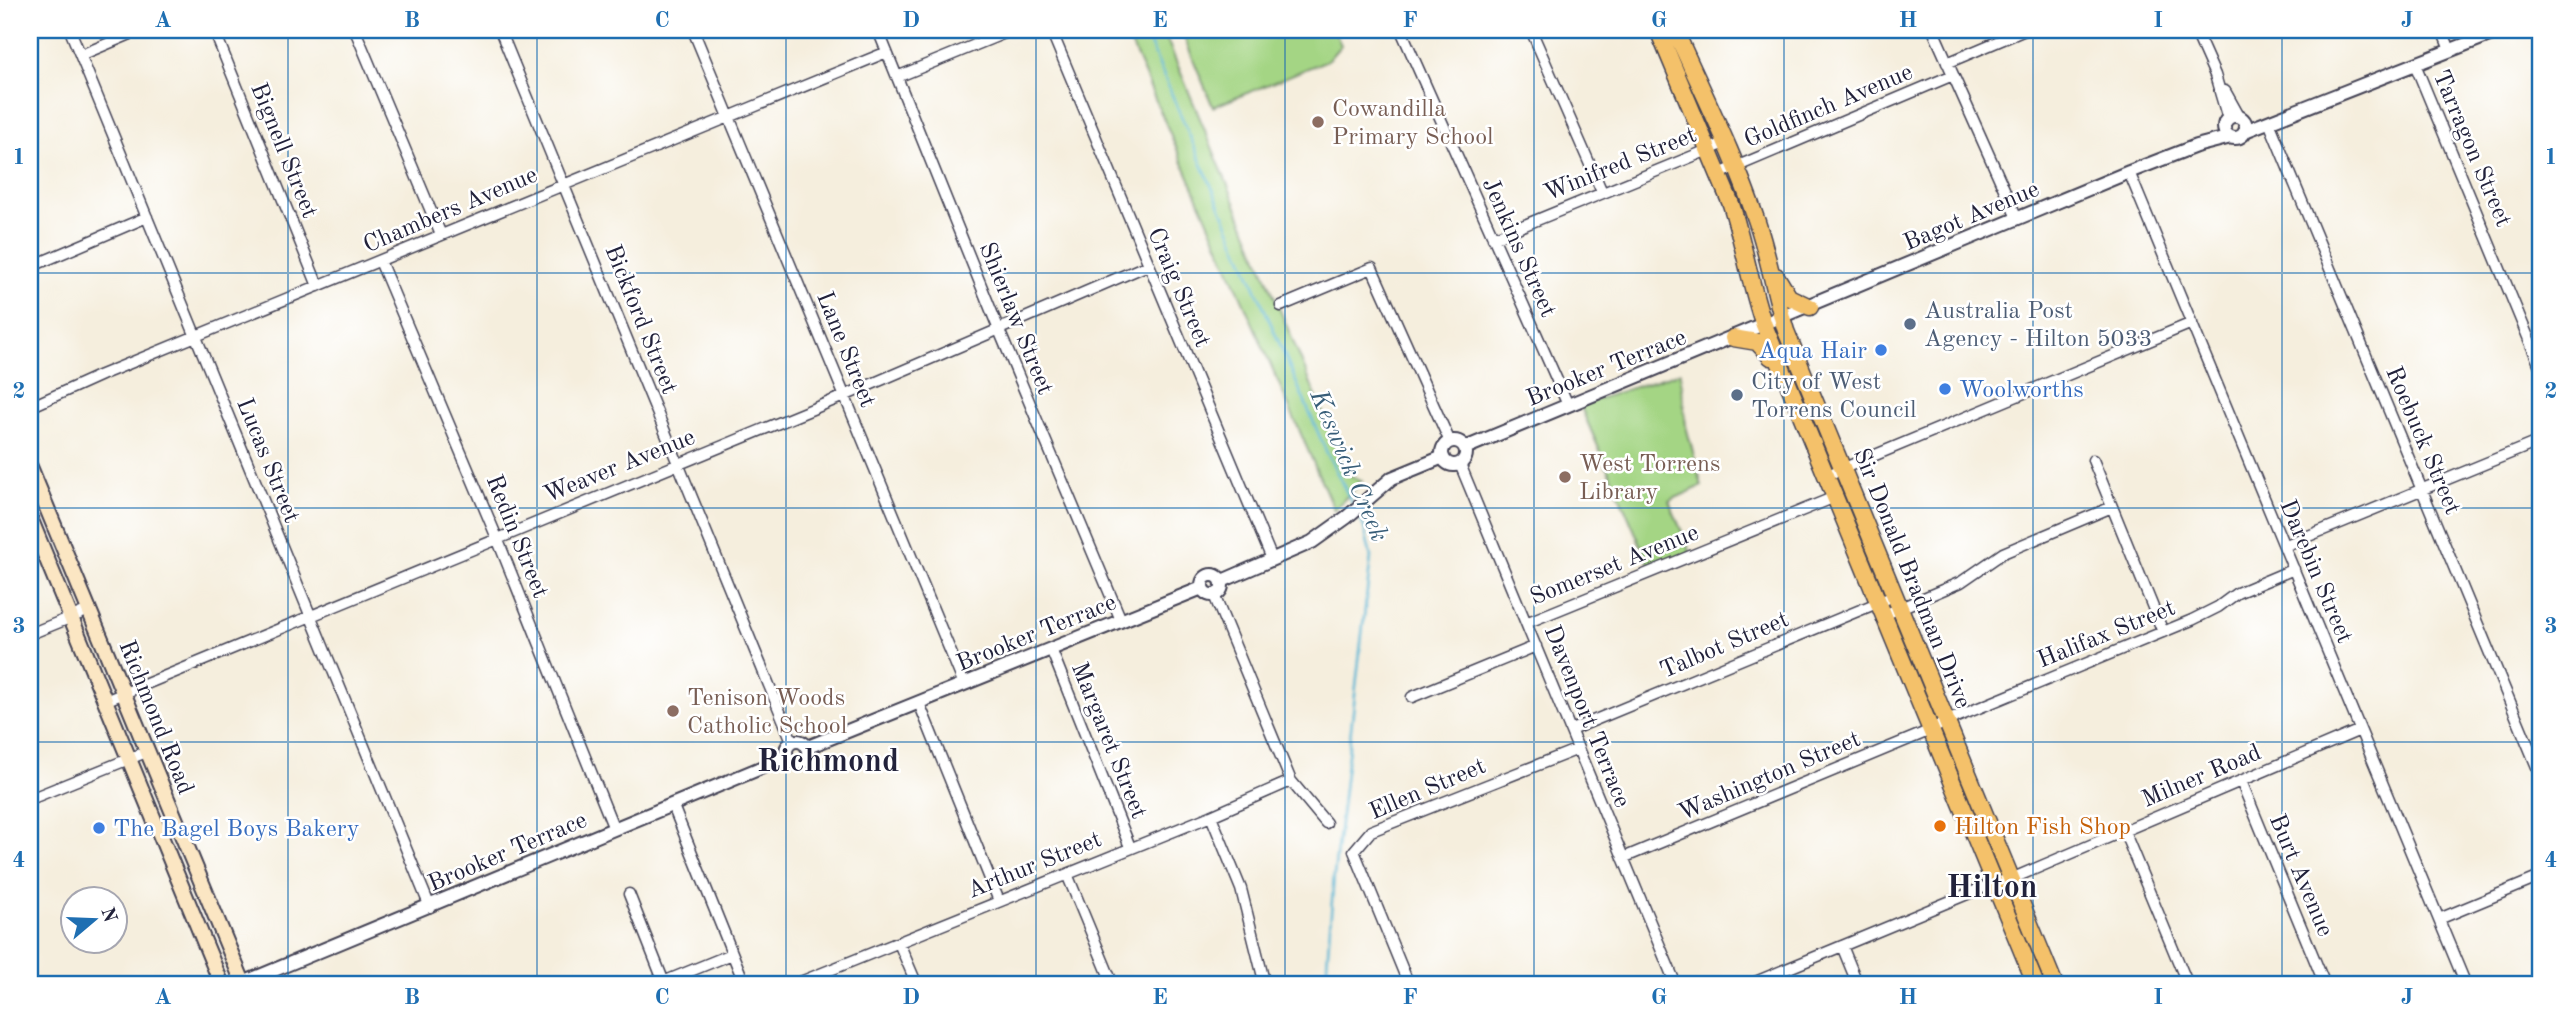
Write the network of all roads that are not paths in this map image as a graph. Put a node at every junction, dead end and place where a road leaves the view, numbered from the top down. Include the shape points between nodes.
1 (70, 30) edge
2 (140, 30) edge
3 (214, 30) edge
4 (355, 30) edge
5 (500, 30) edge
6 (693, 30) edge
7 (878, 30) edge
8 (1012, 30) edge
9 (1051, 30) edge
10 (1401, 30) edge
11 (1531, 30) edge
12 (1658, 30) edge
13 (1675, 30) edge
14 (1933, 30) edge
15 (2025, 30) edge
16 (2195, 30) edge
17 (2442, 30) edge
18 (2502, 30) edge
19 (2450, 50) junction
20 (887, 52) junction
21 (81, 55) junction
22 (1947, 62) junction
23 (2415, 64) junction
24 (1953, 75) junction
25 (897, 77) junction
26 (729, 117) junction
27 (2265, 124) junction
28 (2236, 126) junction
29 (1725, 143) junction
30 (1709, 149) junction
31 (1736, 167) junction
32 (2129, 172) junction
33 (1719, 174) junction
34 (564, 184) junction
35 (1601, 192) junction
36 (147, 217) junction
37 (2017, 218) junction
38 (441, 235) junction
39 (1493, 238) junction
40 (380, 261) junction
41 (1769, 261) junction
42 (1148, 265) junction
43 (30, 267) edge
44 (318, 286) junction
45 (1281, 306) dead end
46 (1810, 307) junction
47 (1782, 318) junction
48 (2192, 323) junction
49 (1764, 325) junction
50 (999, 330) junction
51 (197, 336) junction
52 (1733, 338) junction
53 (2540, 366) edge
54 (1786, 376) junction
55 (844, 397) junction
56 (1568, 405) junction
57 (30, 407) edge
58 (2540, 441) edge
59 (1450, 442) junction
60 (1465, 449) junction
61 (1443, 457) junction
62 (2093, 460) dead end
63 (678, 463) junction
64 (1460, 464) junction
65 (30, 468) edge
66 (1843, 470) junction
67 (1825, 476) junction
68 (2422, 489) junction
69 (1835, 497) junction
70 (2112, 507) junction
71 (30, 518) edge
72 (497, 538) junction
73 (2284, 546) junction
74 (1272, 559) junction
75 (2294, 569) junction
76 (1222, 581) junction
77 (1202, 588) junction
78 (1214, 595) junction
79 (1889, 605) junction
80 (89, 610) junction
81 (71, 617) junction
82 (309, 617) junction
83 (1121, 620) junction
84 (1526, 622) junction
85 (2163, 632) junction
86 (30, 634) edge
87 (1536, 646) junction
88 (1051, 649) junction
89 (964, 684) junction
90 (123, 694) junction
91 (1412, 697) dead end
92 (104, 701) junction
93 (919, 703) junction
94 (1947, 720) junction
95 (1571, 730) junction
96 (1931, 730) junction
97 (2360, 730) junction
98 (792, 741) junction
99 (807, 747) junction
100 (1578, 749) junction
101 (146, 751) junction
102 (787, 757) junction
103 (129, 758) junction
104 (2540, 774) edge
105 (1291, 781) junction
106 (2241, 781) junction
107 (30, 799) edge
108 (673, 806) junction
109 (1211, 816) junction
110 (1326, 823) dead end
111 (614, 829) junction
112 (2124, 831) junction
113 (1130, 847) junction
114 (1623, 858) junction
115 (1067, 874) junction
116 (2540, 877) edge
117 (2011, 879) junction
118 (1994, 883) junction
119 (629, 894) dead end
120 (999, 901) junction
121 (430, 907) junction
122 (2439, 919) junction
123 (900, 943) junction
124 (1842, 946) junction
125 (732, 954) junction
126 (662, 984) edge
127 (222, 985) edge
128 (242, 985) edge
129 (745, 985) edge
130 (793, 985) edge
131 (917, 985) edge
132 (1113, 985) edge
133 (1265, 985) edge
134 (1409, 985) edge
135 (1676, 985) edge
136 (1748, 985) edge
137 (1858, 985) edge
138 (2036, 985) edge
139 (2055, 985) edge
140 (2188, 985) edge
141 (2325, 985) edge
142 (2466, 985) edge

1 - 21 street, Lucas Street
2 - 21 street
3 - 44 street, Bignell Street
4 - 38 street
5 - 34 street, Bickford Street
6 - 26 street, Lane Street
7 - 20 street, Shierlaw Street
8 - 25 street
9 - 42 street, Craig Street
10 - 39 street, Jenkins Street
11 - 35 street
12 - 30 main road, Sir Donald Bradman Drive
13 - 29 main road, Sir Donald Bradman Drive
14 - 22 street
15 - 22 street, Goldfinch Avenue
16 - 28 street
17 - 19 street
18 - 19 street, Bagot Avenue
19 - 23 street, Bagot Avenue
20 - 25 street, Shierlaw Street
20 - 26 street, Chambers Avenue
21 - 36 street, Lucas Street
22 - 24 street
23 - 27 street, Bagot Avenue
23 - 53 street, Tarragon Street
24 - 31 street, Goldfinch Avenue
24 - 37 street
25 - 50 street, Shierlaw Street
26 - 34 street, Chambers Avenue
26 - 55 street, Lane Street
27 - 28 street, Bagot Avenue
27 - 68 street, Roebuck Street
28 - 32 street, Bagot Avenue
29 - 30 street, Winifred Street
29 - 31 main road, Sir Donald Bradman Drive
30 - 33 main road, Sir Donald Bradman Drive
30 - 35 street, Winifred Street
31 - 33 street, Goldfinch Avenue
31 - 41 main road, Sir Donald Bradman Drive
32 - 37 street, Bagot Avenue
32 - 48 street, Darebin Street
33 - 49 main road, Sir Donald Bradman Drive
34 - 38 street, Chambers Avenue
34 - 63 street, Bickford Street
35 - 39 street, Winifred Street
36 - 43 street
36 - 51 street, Lucas Street
37 - 46 street, Bagot Avenue
38 - 40 street, Chambers Avenue
39 - 56 street, Jenkins Street
40 - 44 street, Chambers Avenue
40 - 72 street, Redin Street
41 - 46 main road via 1789,297
41 - 47 main road, Sir Donald Bradman Drive
42 - 50 street, Weaver Avenue
42 - 74 street, Craig Street
44 - 51 street, Chambers Avenue
45 - 59 street via 1371,268
46 - 47 street, Bagot Avenue
47 - 49 street, Bagot Avenue
47 - 66 main road, Sir Donald Bradman Drive
48 - 66 street
48 - 73 street, Darebin Street
49 - 52 street, Brooker Terrace
49 - 54 main road, Sir Donald Bradman Drive
50 - 55 street, Weaver Avenue
50 - 83 street, Shierlaw Street
51 - 57 street, Chambers Avenue
51 - 82 street, Lucas Street
52 - 54 main road via 1760,344
52 - 56 street, Brooker Terrace
54 - 67 main road, Sir Donald Bradman Drive
55 - 63 street, Weaver Avenue
55 - 89 street, Lane Street
56 - 60 street, Brooker Terrace
58 - 68 street
59 - 60 street via 1459,442
59 - 61 street via 1444,446
60 - 64 street
61 - 64 street via 1450,464
61 - 74 street via 1392,478 1312,542
62 - 70 street
63 - 72 street, Weaver Avenue
63 - 98 street, Bickford Street
64 - 84 street, Davenport Terrace
65 - 80 main road, Richmond Road
66 - 67 street
66 - 79 main road, Sir Donald Bradman Drive
67 - 69 main road, Sir Donald Bradman Drive
68 - 73 street
68 - 104 street, Roebuck Street
69 - 79 main road, Sir Donald Bradman Drive
69 - 84 street, Somerset Avenue
70 - 79 street, Talbot Street via 2003,553 1961,582
70 - 85 street
71 - 81 main road, Richmond Road
72 - 82 street, Weaver Avenue
72 - 111 street, Redin Street
73 - 75 street, Darebin Street
74 - 76 street
75 - 85 street, Halifax Street
75 - 97 street, Darebin Street
76 - 77 street via 1210,575 1203,579
76 - 78 street
77 - 78 street
77 - 83 street, Brooker Terrace
78 - 105 street
79 - 94 main road, Sir Donald Bradman Drive
79 - 95 street, Talbot Street
79 - 96 main road, Sir Donald Bradman Drive
80 - 81 street
80 - 90 main road, Richmond Road
81 - 86 street
81 - 92 main road, Richmond Road
82 - 90 street, Weaver Avenue
82 - 121 street, Lucas Street
83 - 88 street, Brooker Terrace
84 - 87 street, Davenport Terrace
85 - 94 street, Halifax Street
87 - 91 street
87 - 95 street, Davenport Terrace
88 - 89 street, Brooker Terrace
88 - 113 street, Margaret Street
89 - 93 street, Brooker Terrace
90 - 92 street, Weaver Avenue
90 - 101 main road, Richmond Road
92 - 103 main road, Richmond Road
93 - 99 street, Brooker Terrace
93 - 120 street
94 - 96 street, Halifax Street
94 - 117 main road, Sir Donald Bradman Drive
95 - 100 street, Davenport Terrace
96 - 114 street, Washington Street
96 - 118 main road, Sir Donald Bradman Drive
97 - 106 street, Milner Road
97 - 122 street, Darebin Street
98 - 99 street
98 - 102 street
99 - 102 street via 807,758 801,762
100 - 114 street, Davenport Terrace
100 - 134 street, Ellen Street via 1371,831 1354,851
101 - 103 street
101 - 128 main road, Richmond Road
102 - 108 street, Brooker Terrace
103 - 107 street
103 - 127 main road, Richmond Road
105 - 109 street, Arthur Street
105 - 110 street
106 - 112 street, Milner Road
106 - 141 street, Burt Avenue
108 - 111 street, Brooker Terrace
108 - 125 street
109 - 113 street, Arthur Street
109 - 133 street via 1241,889
111 - 121 street, Brooker Terrace
112 - 117 street, Milner Road
112 - 140 street
113 - 115 street, Arthur Street
114 - 135 street, Davenport Terrace
115 - 120 street, Arthur Street
115 - 132 street
116 - 122 street
117 - 118 street, Milner Road
117 - 139 main road, Sir Donald Bradman Drive
118 - 124 street, Milner Road
118 - 138 main road, Sir Donald Bradman Drive
119 - 126 street
120 - 123 street, Arthur Street
121 - 128 street, Brooker Terrace
122 - 142 street, Darebin Street
123 - 130 street, Arthur Street
123 - 131 street
124 - 136 street, Milner Road
124 - 137 street
125 - 126 street
125 - 129 street

